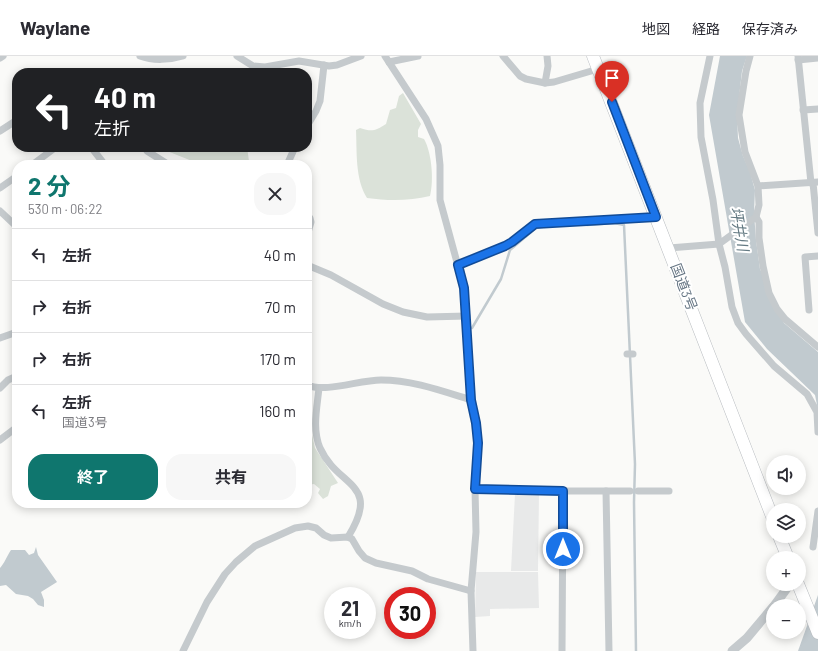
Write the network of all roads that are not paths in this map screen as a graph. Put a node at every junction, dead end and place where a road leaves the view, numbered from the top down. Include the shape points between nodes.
1 (3, 56) edge
2 (140, 56) edge
3 (183, 56) edge
4 (237, 56) edge
5 (361, 56) edge
6 (418, 56) edge
7 (503, 56) edge
8 (547, 56) edge
9 (594, 56) edge
10 (710, 56) edge
11 (750, 56) edge
12 (0, 58) edge
13 (798, 58) edge
14 (818, 58) edge
15 (387, 59) edge
16 (324, 65) junction
17 (598, 69) junction
18 (545, 82) junction
19 (818, 109) edge
20 (803, 110) junction
21 (312, 118) edge
22 (12, 123) edge
23 (0, 130) edge
24 (49, 152) edge
25 (95, 152) edge
26 (149, 152) edge
27 (39, 160) edge
28 (101, 160) edge
29 (161, 160) edge
30 (12, 180) edge
31 (814, 183) edge
32 (758, 186) junction
33 (0, 188) edge
34 (0, 211) edge
35 (656, 217) junction
36 (754, 219) junction
37 (12, 222) edge
38 (818, 232) edge
39 (723, 242) junction
40 (669, 248) junction
41 (818, 256) edge
42 (458, 265) junction
43 (312, 267) edge
44 (810, 310) dead end
45 (467, 316) junction
46 (12, 334) edge
47 (0, 338) edge
48 (818, 347) edge
49 (12, 378) edge
50 (312, 386) edge
51 (0, 388) edge
52 (319, 388) junction
53 (471, 400) junction
54 (12, 431) edge
55 (818, 432) edge
56 (0, 440) edge
57 (475, 489) junction
58 (563, 491) junction
59 (606, 491) junction
60 (669, 491) dead end
61 (767, 503) edge
62 (818, 511) edge
63 (348, 537) junction
64 (813, 547) dead end
65 (471, 591) junction
66 (785, 591) edge
67 (801, 591) edge
68 (778, 599) edge
69 (766, 615) edge
70 (818, 633) edge
71 (183, 651) edge
72 (473, 651) edge
73 (562, 651) edge
74 (609, 651) edge
75 (732, 651) edge

1 - 12 street
2 - 3 street via 165,59
4 - 16 street via 253,66 265,67 299,61
5 - 16 street via 337,65
6 - 15 street
7 - 18 street via 520,76
8 - 18 street
9 - 17 highway, 国道3号
10 - 39 street via 700,103 701,137
11 - 32 street via 740,115 745,152
13 - 14 street
13 - 20 street
15 - 42 street via 426,119 438,146 440,200
16 - 21 street via 320,101
17 - 18 street via 554,82
17 - 35 highway, 国道3号
19 - 20 street
20 - 31 street
22 - 23 street
24 - 27 street
25 - 28 street
26 - 29 street
30 - 33 street
31 - 32 street
31 - 38 street
32 - 36 street via 759,205
34 - 37 street
35 - 40 highway, 国道3号
35 - 42 street via 535,224 509,244
36 - 39 street
36 - 48 street via 758,222 769,294 786,319
39 - 40 street
39 - 55 street via 732,307 738,323 774,366 807,394 817,412
40 - 61 highway, 国道3号
41 - 44 street via 805,257
42 - 45 street
43 - 45 street via 403,312 427,318
45 - 53 street
46 - 47 street
49 - 51 street
50 - 52 street
52 - 53 street via 381,380 425,386
52 - 63 street via 315,431 320,447 332,466 352,484 360,498 358,520
53 - 57 street via 478,443
54 - 56 street
57 - 58 street
57 - 65 street via 476,532
58 - 59 street
58 - 73 street
59 - 60 street
59 - 74 street
62 - 64 street
63 - 65 street via 365,558 376,563 412,571 428,579
63 - 71 street via 331,538 308,526 295,528 255,546 225,574 207,602
65 - 72 street
66 - 68 street
67 - 70 highway
69 - 75 street via 747,638

